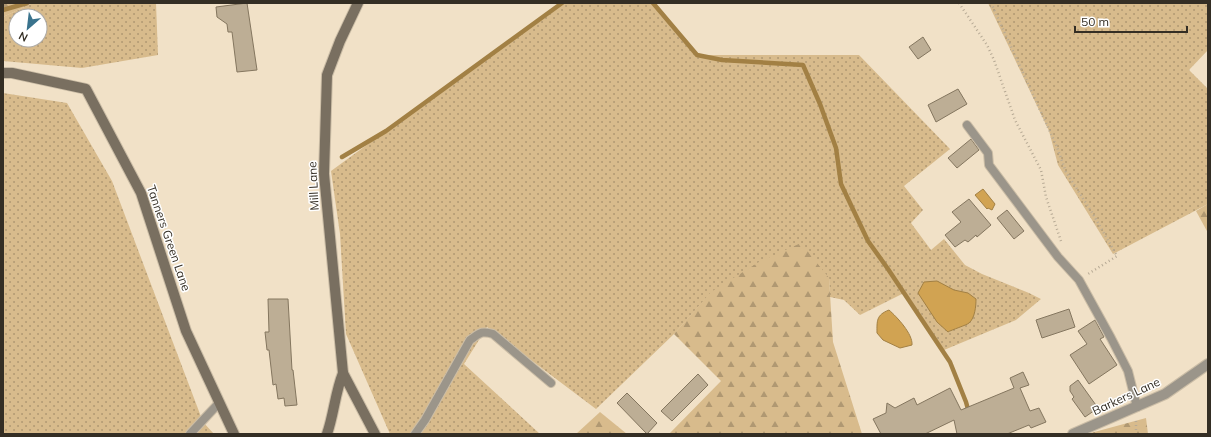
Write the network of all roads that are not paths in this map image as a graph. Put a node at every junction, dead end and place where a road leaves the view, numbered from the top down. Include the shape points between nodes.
1 (358, 3) edge
2 (3, 73) edge
3 (967, 125) dead end
4 (1208, 364) edge
5 (343, 373) junction
6 (551, 383) dead end
7 (219, 403) junction
8 (1137, 407) junction
9 (190, 434) edge
10 (234, 434) edge
11 (327, 434) edge
12 (376, 434) edge
13 (415, 434) edge
14 (1073, 434) edge

1 - 5 street, Mill Lane via 328,74 324,174
2 - 7 street, Tanners Green Lane via 86,89 141,193 186,331
3 - 8 lane via 988,153 989,165 1058,257 1079,280 1128,371
4 - 8 street, Barkers Lane via 1165,394
5 - 11 street, Mill Lane
5 - 12 street, Mill Lane
6 - 13 lane via 493,334 481,333 470,340
7 - 9 lane
7 - 10 street, Tanners Green Lane
8 - 14 street, Barkers Lane

